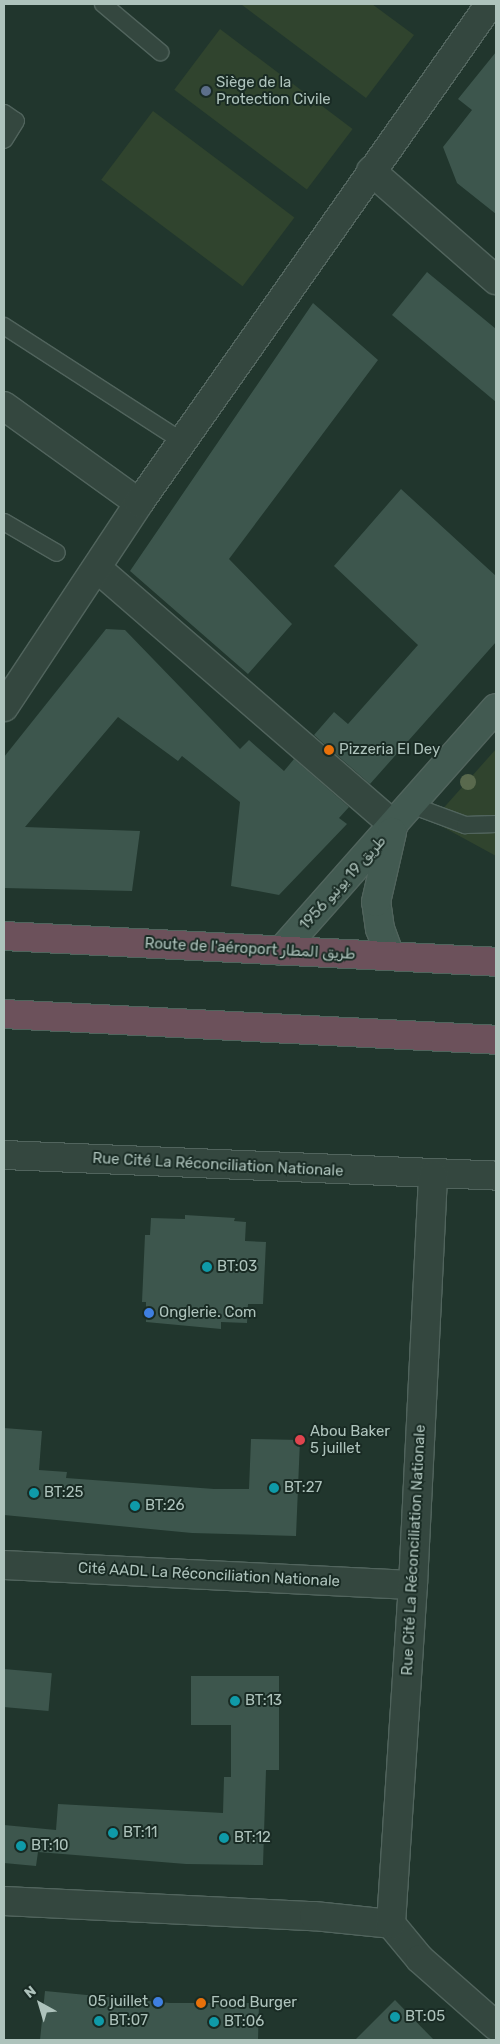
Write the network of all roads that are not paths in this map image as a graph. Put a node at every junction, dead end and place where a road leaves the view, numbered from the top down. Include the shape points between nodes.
1 (103, 4) edge
2 (490, 4) edge
3 (160, 52) dead end
4 (4, 113) edge
5 (4, 140) edge
6 (371, 170) junction
7 (496, 280) edge
8 (4, 326) edge
9 (4, 406) edge
10 (182, 441) junction
11 (139, 503) junction
12 (4, 522) edge
13 (57, 553) dead end
14 (98, 569) junction
15 (4, 706) edge
16 (496, 708) edge
17 (403, 816) junction
18 (496, 824) edge
19 (4, 936) edge
20 (281, 951) junction
21 (390, 956) junction
22 (496, 962) edge
23 (4, 1014) edge
24 (496, 1040) edge
25 (4, 1155) edge
26 (432, 1175) junction
27 (496, 1176) edge
28 (4, 1565) edge
29 (413, 1585) junction
30 (4, 1900) edge
31 (391, 1924) junction
32 (496, 2026) edge

1 - 3 lane
2 - 6 street
4 - 5 lane via 16,121
6 - 7 street
6 - 10 street
8 - 10 lane
9 - 11 street
10 - 11 street
11 - 14 street
12 - 13 lane
14 - 15 street
14 - 17 street
16 - 17 street
17 - 18 lane via 465,826
17 - 20 street, طريق 19 يونيو 1956
17 - 21 street, طريق 19 يونيو 1956 via 376,902 380,929
19 - 20 highway, Route de l'aéroport طريق المطار
20 - 21 highway, Route de l'aéroport طريق المطار
21 - 22 highway, Route de l'aéroport طريق المطار
23 - 24 highway
25 - 26 street, Rue Cité La Réconciliation Nationale
26 - 27 street, Rue Cité La Réconciliation Nationale
26 - 29 street, Rue Cité La Réconciliation Nationale
28 - 29 street, Cité AADL La Réconciliation Nationale
29 - 31 street, Rue Cité La Réconciliation Nationale
30 - 31 street via 314,1916
31 - 32 street via 420,1959

